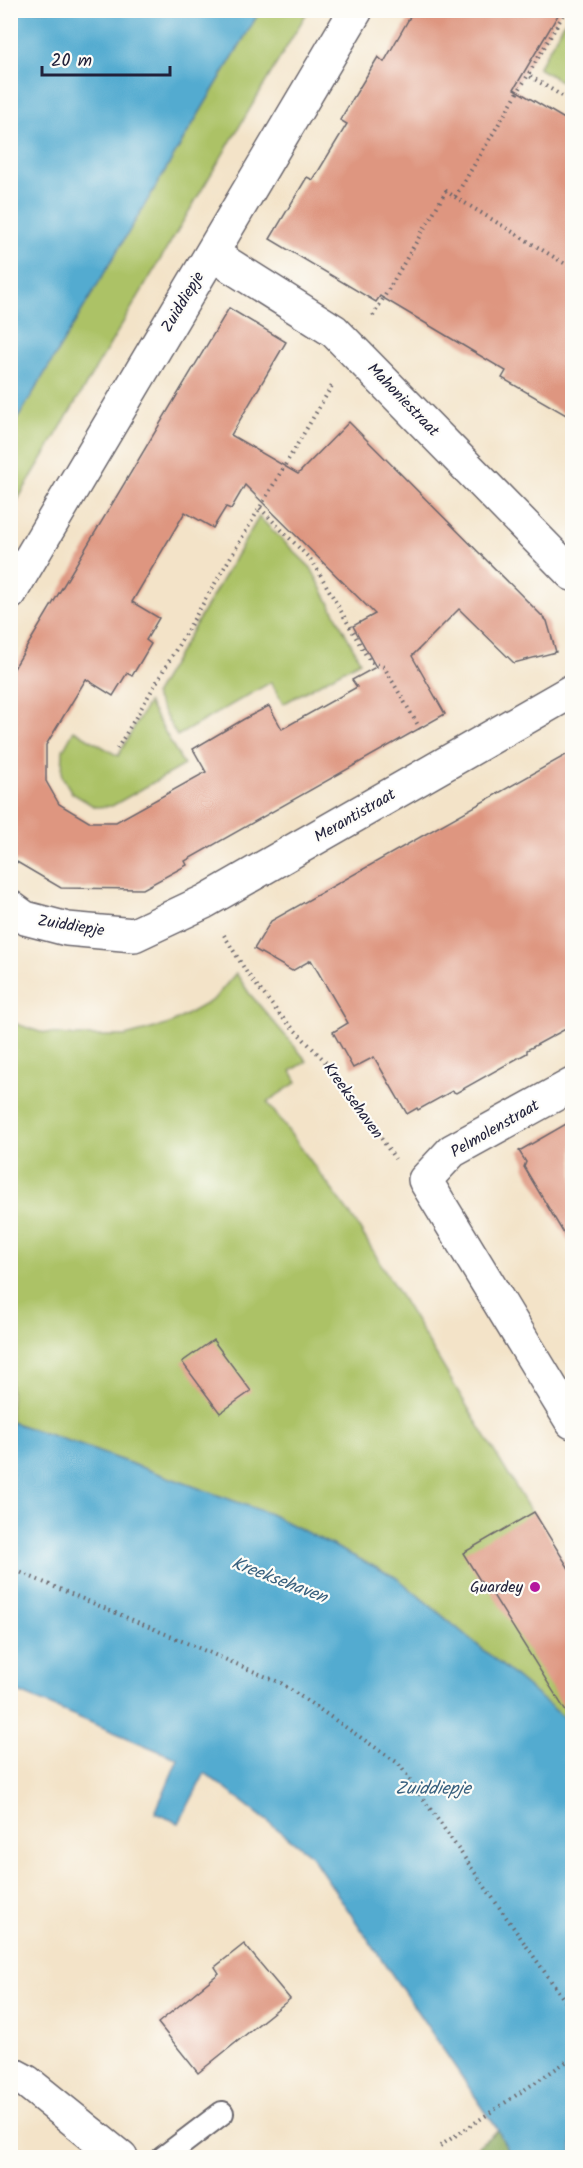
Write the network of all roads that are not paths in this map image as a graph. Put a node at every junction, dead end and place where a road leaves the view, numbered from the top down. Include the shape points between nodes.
1 (356, 10) edge
2 (212, 254) junction
3 (573, 574) edge
4 (10, 593) edge
5 (573, 691) edge
6 (10, 907) edge
7 (134, 935) joint
8 (573, 1085) edge
9 (573, 1422) edge
10 (10, 2073) edge
11 (222, 2113) dead end
12 (121, 2157) edge
13 (163, 2157) edge

1 - 2 street, Zuiddiepje
2 - 3 street, Mahoniestraat via 334,331
2 - 4 street, Zuiddiepje
5 - 7 street, Merantistraat via 204,902
6 - 7 street, Zuiddiepje via 25,918 67,929
8 - 9 street, Pelmolenstraat via 452,1151 425,1180
10 - 12 street via 27,2082
11 - 13 lane

